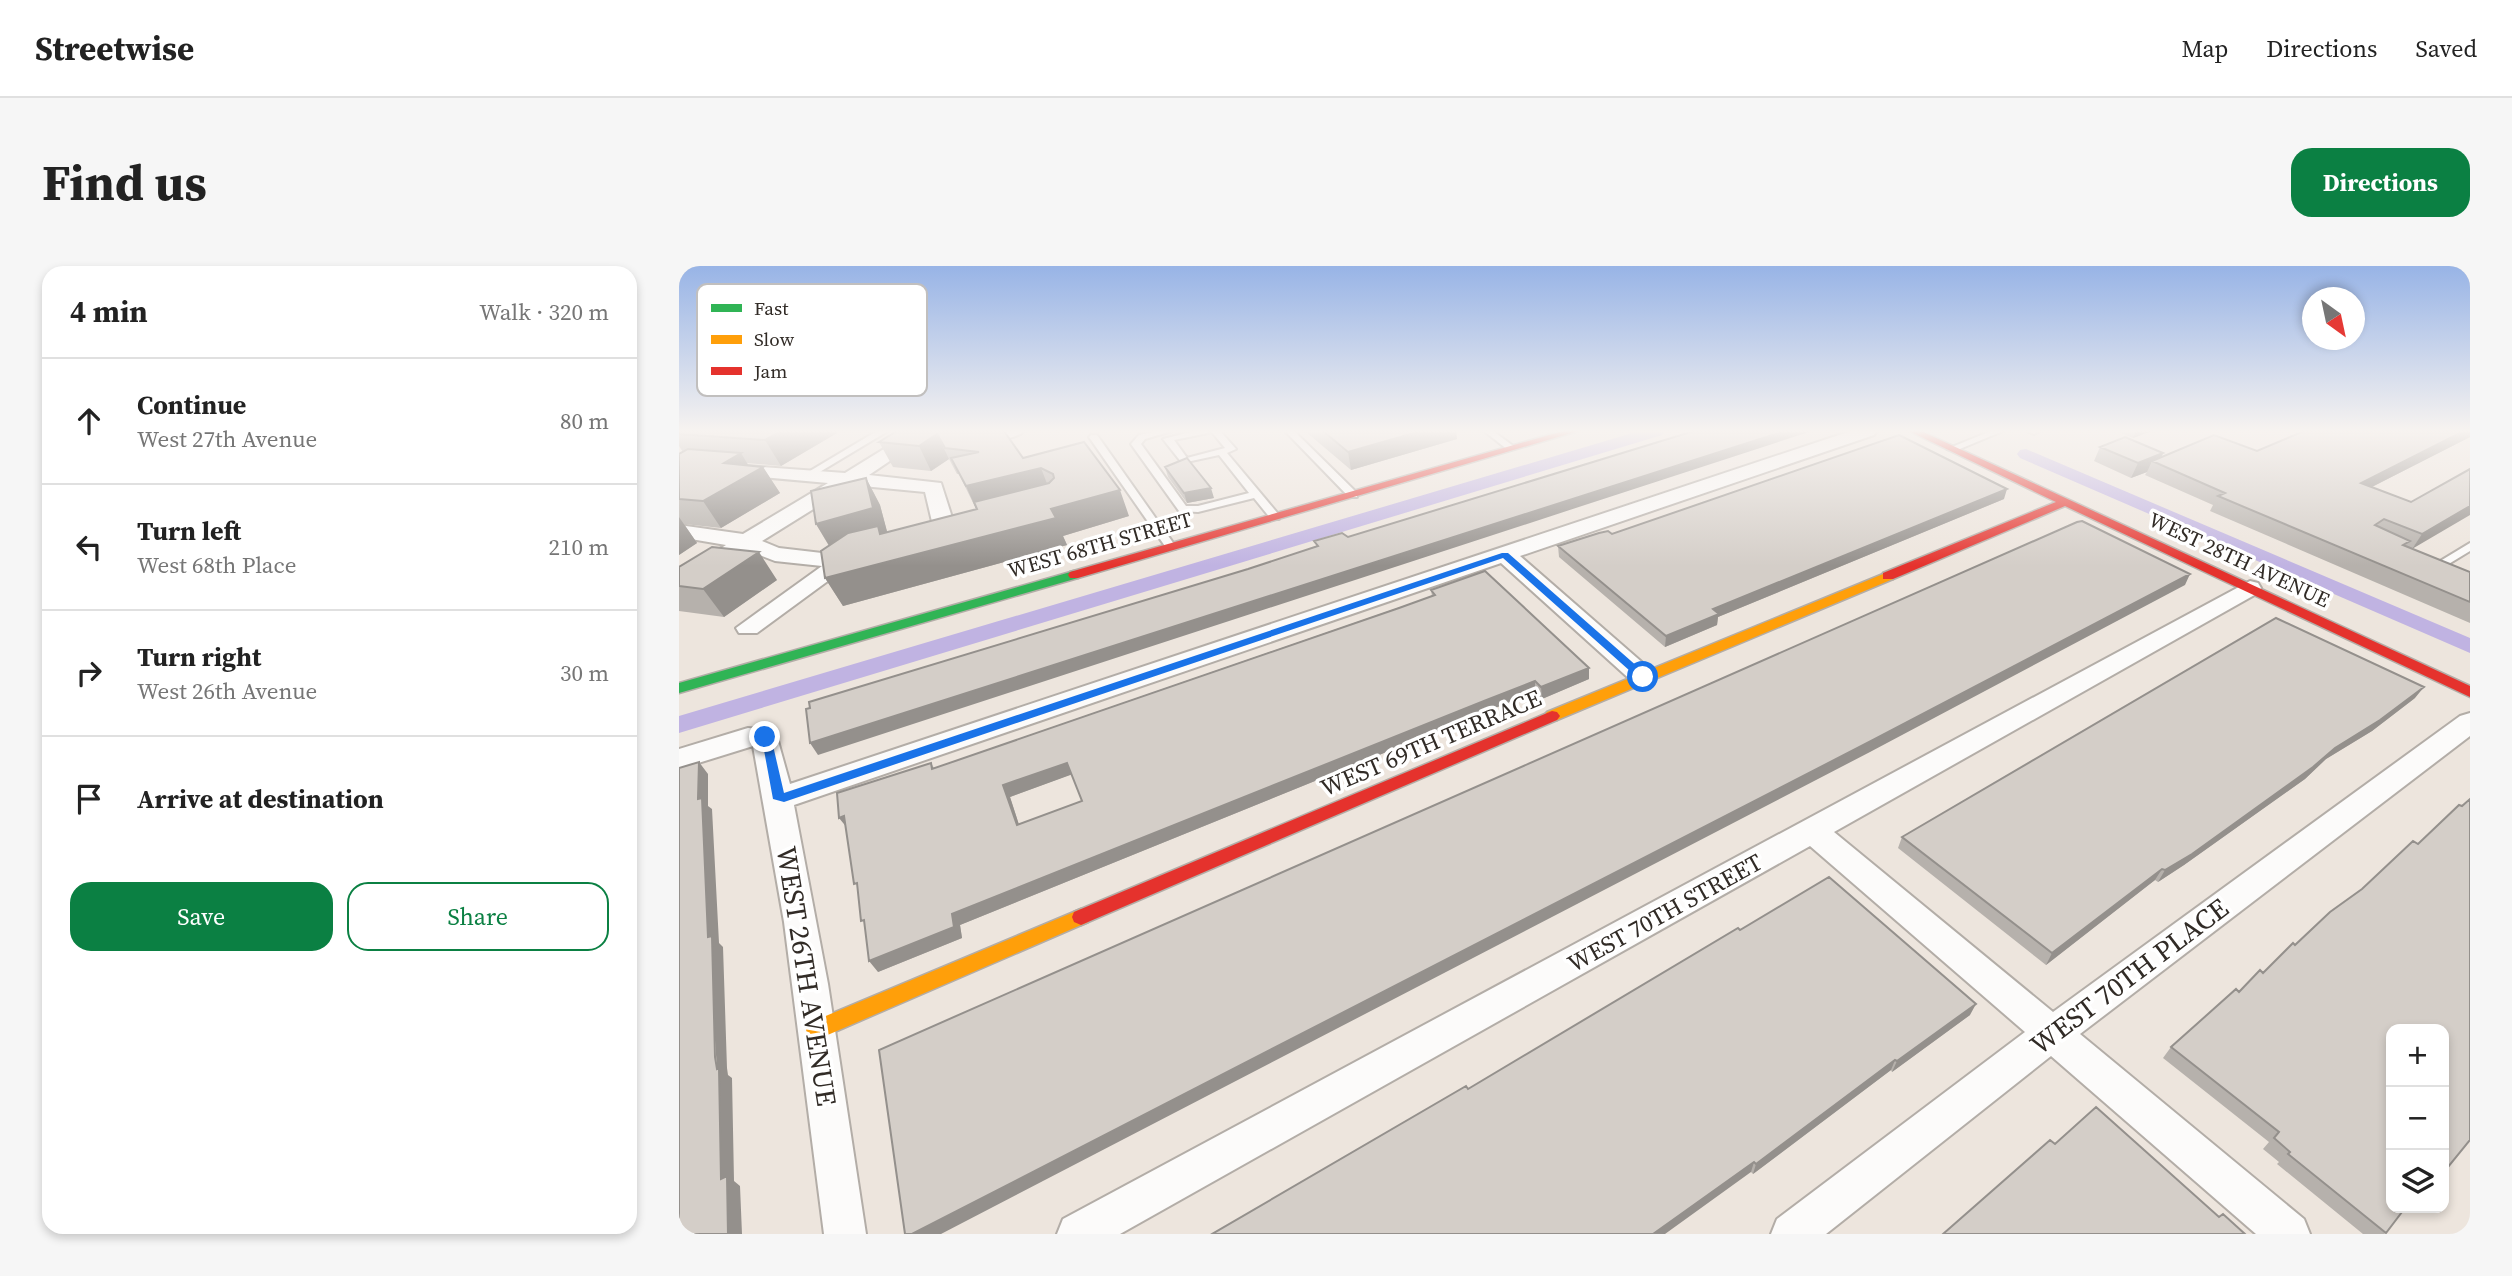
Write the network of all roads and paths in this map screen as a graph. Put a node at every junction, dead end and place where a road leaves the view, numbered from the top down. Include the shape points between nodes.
1 (833, 476) edge
2 (856, 476) edge
3 (1121, 476) edge
4 (1159, 476) edge
5 (1241, 476) edge
6 (1334, 476) edge
7 (1416, 476) edge
8 (1734, 476) edge
9 (2010, 476) edge
10 (853, 478) junction
11 (1256, 494) junction
12 (1353, 495) junction
13 (2065, 502) junction
14 (1275, 517) junction
15 (972, 523) edge
16 (946, 530) junction
17 (679, 531) edge
18 (920, 537) edge
19 (744, 541) junction
20 (881, 546) edge
21 (2470, 546) edge
22 (1171, 547) junction
23 (1505, 555) junction
24 (843, 562) junction
25 (2438, 566) edge
26 (679, 586) edge
27 (2250, 588) junction
28 (748, 628) dead end
29 (1643, 677) junction
30 (679, 688) edge
31 (2470, 692) edge
32 (2470, 722) edge
33 (679, 759) edge
34 (779, 799) junction
35 (1814, 831) junction
36 (816, 1030) junction
37 (2051, 1034) junction
38 (845, 1234) edge
39 (1078, 1234) edge
40 (1792, 1234) edge
41 (2289, 1234) edge

1 - 10 street
2 - 10 street
3 - 22 lane
4 - 11 lane via 1183,509
5 - 11 lane
6 - 12 lane
7 - 12 main road, WEST 68TH STREET
8 - 23 street
9 - 13 main road, WEST 28TH AVENUE
10 - 16 street via 935,487
10 - 19 street
11 - 14 lane
12 - 14 main road, WEST 68TH STREET
13 - 27 main road, WEST 28TH AVENUE
13 - 29 main road, WEST 69TH TERRACE
14 - 22 main road, WEST 68TH STREET
15 - 16 street
16 - 18 street
17 - 19 street
19 - 24 street via 775,554
19 - 26 street
20 - 24 street via 855,553
21 - 25 lane
22 - 30 main road, WEST 68TH STREET
23 - 29 street
23 - 34 street
24 - 28 street
27 - 31 main road, WEST 28TH AVENUE
27 - 35 street, WEST 70TH STREET
29 - 36 main road, WEST 69TH TERRACE
32 - 37 street, WEST 70TH PLACE
33 - 34 street, WEST 26TH AVENUE via 748,737 765,737
34 - 36 street, WEST 26TH AVENUE
35 - 37 street
35 - 39 street, WEST 70TH STREET
36 - 38 street, WEST 26TH AVENUE
37 - 40 street, WEST 70TH PLACE
37 - 41 street

